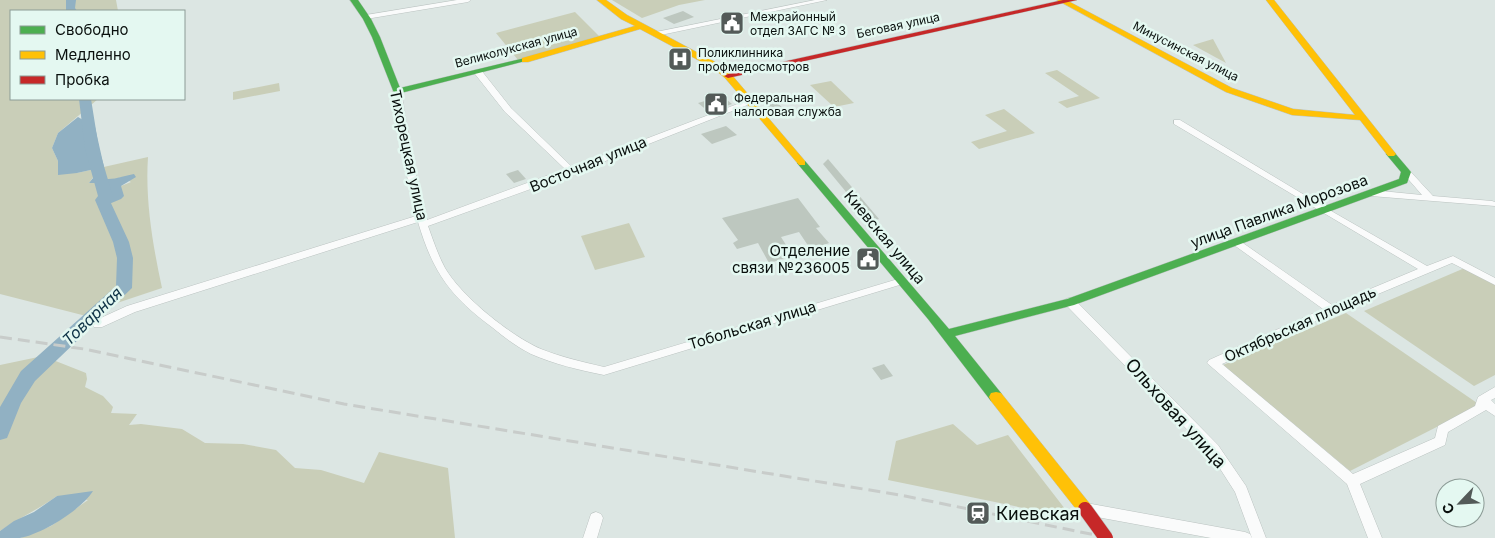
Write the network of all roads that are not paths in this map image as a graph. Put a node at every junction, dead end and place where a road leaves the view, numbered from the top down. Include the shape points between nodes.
1 (354, 0) edge
2 (468, 0) edge
3 (601, 0) edge
4 (824, 0) edge
5 (1270, 0) edge
6 (1066, 1) edge
7 (366, 18) junction
8 (641, 26) junction
9 (656, 34) junction
10 (478, 72) junction
11 (728, 76) junction
12 (397, 91) junction
13 (751, 102) junction
14 (1364, 118) junction
15 (1177, 122) dead end
16 (572, 170) junction
17 (1406, 172) junction
18 (1371, 193) junction
19 (1431, 198) junction
20 (1492, 204) dead end
21 (1323, 210) junction
22 (422, 221) junction
23 (1237, 243) junction
24 (1427, 270) junction
25 (902, 281) junction
26 (1495, 282) edge
27 (1070, 302) junction
28 (1332, 309) junction
29 (98, 324) dead end
30 (946, 334) junction
31 (604, 371) joint
32 (1495, 392) edge
33 (1482, 400) junction
34 (1495, 411) edge
35 (1352, 481) junction
36 (1085, 509) junction
37 (596, 518) dead end
38 (590, 538) edge
39 (1106, 538) edge
40 (1245, 538) edge
41 (1259, 538) edge
42 (1375, 538) edge

1 - 7 street, Тихорецкая улица
2 - 7 street
3 - 8 street, Киевская улица
4 - 9 street
5 - 14 street
6 - 11 street, Беговая улица
6 - 14 street, Минусинская улица via 1229,90 1292,112
7 - 12 street, Тихорецкая улица
8 - 9 street, Киевская улица
8 - 10 street, Великолукская улица
9 - 11 street, Киевская улица via 716,66
10 - 12 street, Великолукская улица
10 - 16 street via 508,110
11 - 13 street, Киевская улица
12 - 22 street, Тихорецкая улица via 404,141
13 - 16 street, Восточная улица
13 - 25 street, Киевская улица
14 - 17 street
15 - 21 street
16 - 22 street, Восточная улица
17 - 18 street, улица Павлика Морозова via 1404,181
17 - 19 street
18 - 19 street
18 - 21 street, улица Павлика Морозова
19 - 20 street
21 - 23 street, улица Павлика Морозова
21 - 24 street
22 - 29 street, Восточная улица via 131,309
22 - 31 street, Тихорецкая улица via 436,259 448,280 476,311 527,347
23 - 27 street, улица Павлика Морозова
23 - 28 street
24 - 26 street, Октябрьская площадь via 1454,258
24 - 28 street, Октябрьская площадь
25 - 30 street, Киевская улица
25 - 31 street, Тобольская улица
27 - 30 street, улица Павлика Морозова
27 - 41 street, Ольховая улица via 1214,449 1242,490
28 - 35 street, Октябрьская площадь via 1213,362
30 - 36 street, Киевская улица
32 - 33 street
33 - 34 street
33 - 35 street via 1481,409 1442,429 1441,441
35 - 42 street
36 - 39 street, Киевская улица, bridge
36 - 40 street
37 - 38 street

